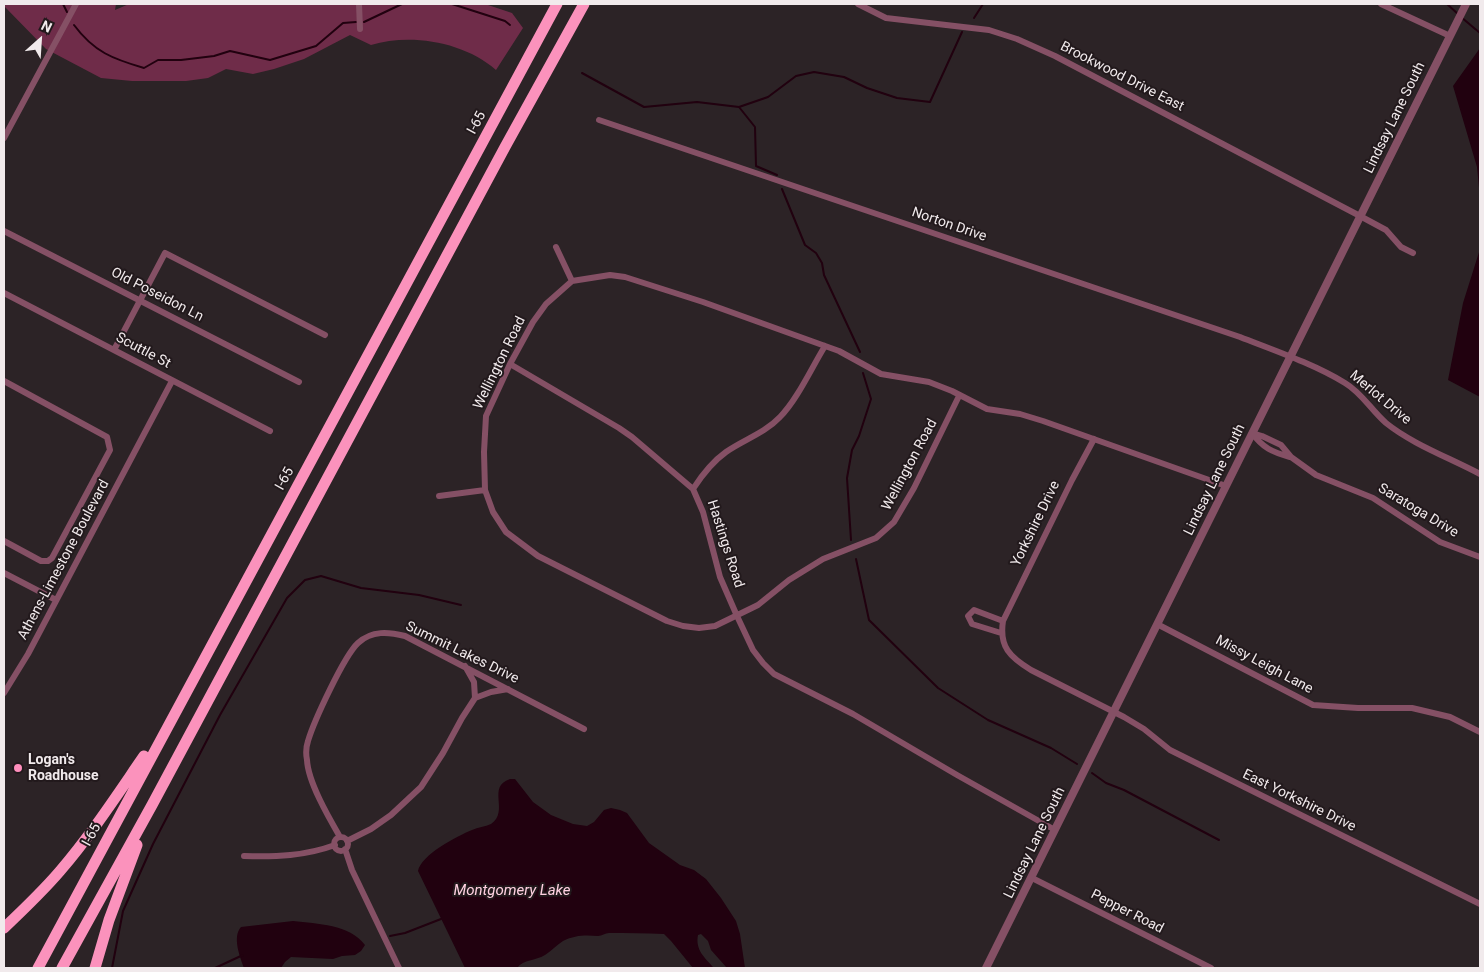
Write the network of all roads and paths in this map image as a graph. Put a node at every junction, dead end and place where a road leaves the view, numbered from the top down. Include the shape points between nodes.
1 (76, 4) edge
2 (359, 4) edge
3 (557, 4) edge
4 (584, 4) edge
5 (858, 4) edge
6 (1381, 4) edge
7 (1466, 4) edge
8 (866, 6) edge
9 (360, 29) dead end
10 (1450, 36) junction
11 (599, 120) dead end
12 (4, 138) edge
13 (1360, 216) junction
14 (4, 231) edge
15 (556, 247) dead end
16 (1413, 253) dead end
17 (572, 281) junction
18 (4, 293) edge
19 (140, 300) junction
20 (325, 335) dead end
21 (825, 346) junction
22 (114, 350) junction
23 (1290, 356) junction
24 (510, 364) junction
25 (4, 381) edge
26 (172, 381) junction
27 (299, 382) dead end
28 (959, 396) junction
29 (270, 431) dead end
30 (1252, 433) junction
31 (1094, 439) junction
32 (1480, 474) edge
33 (1226, 486) junction
34 (692, 489) junction
35 (485, 490) junction
36 (439, 496) dead end
37 (4, 541) edge
38 (1480, 557) edge
39 (4, 573) edge
40 (56, 600) junction
41 (737, 616) junction
42 (1003, 621) junction
43 (1156, 624) junction
44 (1001, 633) junction
45 (465, 666) junction
46 (508, 689) junction
47 (4, 693) edge
48 (475, 698) junction
49 (1113, 711) junction
50 (173, 716) junction
51 (584, 729) dead end
52 (1480, 732) edge
53 (152, 806) junction
54 (1054, 830) junction
55 (340, 838) junction
56 (347, 841) junction
57 (334, 845) junction
58 (345, 849) junction
59 (244, 856) dead end
60 (1032, 878) junction
61 (1480, 904) edge
62 (4, 928) edge
63 (38, 968) edge
64 (62, 968) edge
65 (95, 968) edge
66 (399, 968) edge
67 (986, 968) edge
68 (1211, 968) edge

1 - 12 street
2 - 9 street
3 - 50 highway, I-65
4 - 53 highway
5 - 8 street, Brookwood Drive East
6 - 10 street
7 - 10 street, Lindsay Lane South
8 - 13 street, Brookwood Drive East via 886,18 990,30 1017,39
10 - 13 street, Lindsay Lane South
11 - 23 street, Norton Drive
13 - 16 street, Brookwood Drive East via 1386,230 1401,247
13 - 23 street, Lindsay Lane South
14 - 19 street, Old Poseidon Ln
15 - 17 street
17 - 21 street via 610,275 625,277
17 - 24 street, Wellington Road via 546,304
18 - 22 street, Scuttle St
19 - 20 street via 165,254
19 - 22 street
19 - 27 street, Old Poseidon Ln
21 - 28 street via 881,374 929,382
21 - 34 street via 780,417 768,428 726,452
22 - 26 street, Scuttle St
23 - 30 street, Lindsay Lane South
23 - 32 street, Merlot Drive via 1345,383 1386,422 1406,436
24 - 34 street, Hastings Road via 619,428
24 - 35 street, Wellington Road via 486,416
25 - 37 street via 107,437 110,450 52,558 41,561
26 - 29 street, Scuttle St
26 - 40 street, Athens-Limestone Boulevard
28 - 31 street via 988,410 1027,416
28 - 41 street, Wellington Road via 894,522 876,538 823,559 789,580 758,606
30 - 33 street, Lindsay Lane South
30 - 38 street, Saratoga Drive via 1281,445 1291,457 1316,475 1373,498 1440,542
31 - 33 street
31 - 42 street, Yorkshire Drive
33 - 43 street, Lindsay Lane South
34 - 41 street, Hastings Road via 703,512 720,577
35 - 36 street
35 - 41 street, Wellington Road via 493,512 506,532 538,556 646,611 667,621 699,628 715,626
39 - 40 street
40 - 47 street, Athens-Limestone Boulevard
41 - 54 street, Hastings Road via 753,650 781,679 853,714
42 - 44 street, Yorkshire Drive
42 - 44 street via 974,610 968,616 972,624
43 - 49 street, Lindsay Lane South
43 - 52 street, Missy Leigh Lane via 1313,705 1412,708 1450,717
44 - 49 street via 1007,650 1017,662
45 - 46 street, Summit Lakes Drive
45 - 48 street via 474,682
45 - 55 street, Summit Lakes Drive via 405,636 389,632 373,634 359,642 349,655 323,706 308,743 306,759 313,783
46 - 48 street
46 - 51 street, Summit Lakes Drive
48 - 56 street via 421,787 391,815
49 - 54 street, Lindsay Lane South
49 - 61 street, East Yorkshire Drive via 1144,729 1170,750
50 - 62 highway via 61,870
50 - 63 highway, I-65
53 - 64 highway
53 - 65 highway via 108,920
54 - 60 street, Lindsay Lane South
55 - 56 street
55 - 57 street
56 - 58 street
57 - 58 street via 338,850
57 - 59 street via 293,856
58 - 66 street
60 - 67 street, Lindsay Lane South
60 - 68 street, Pepper Road

